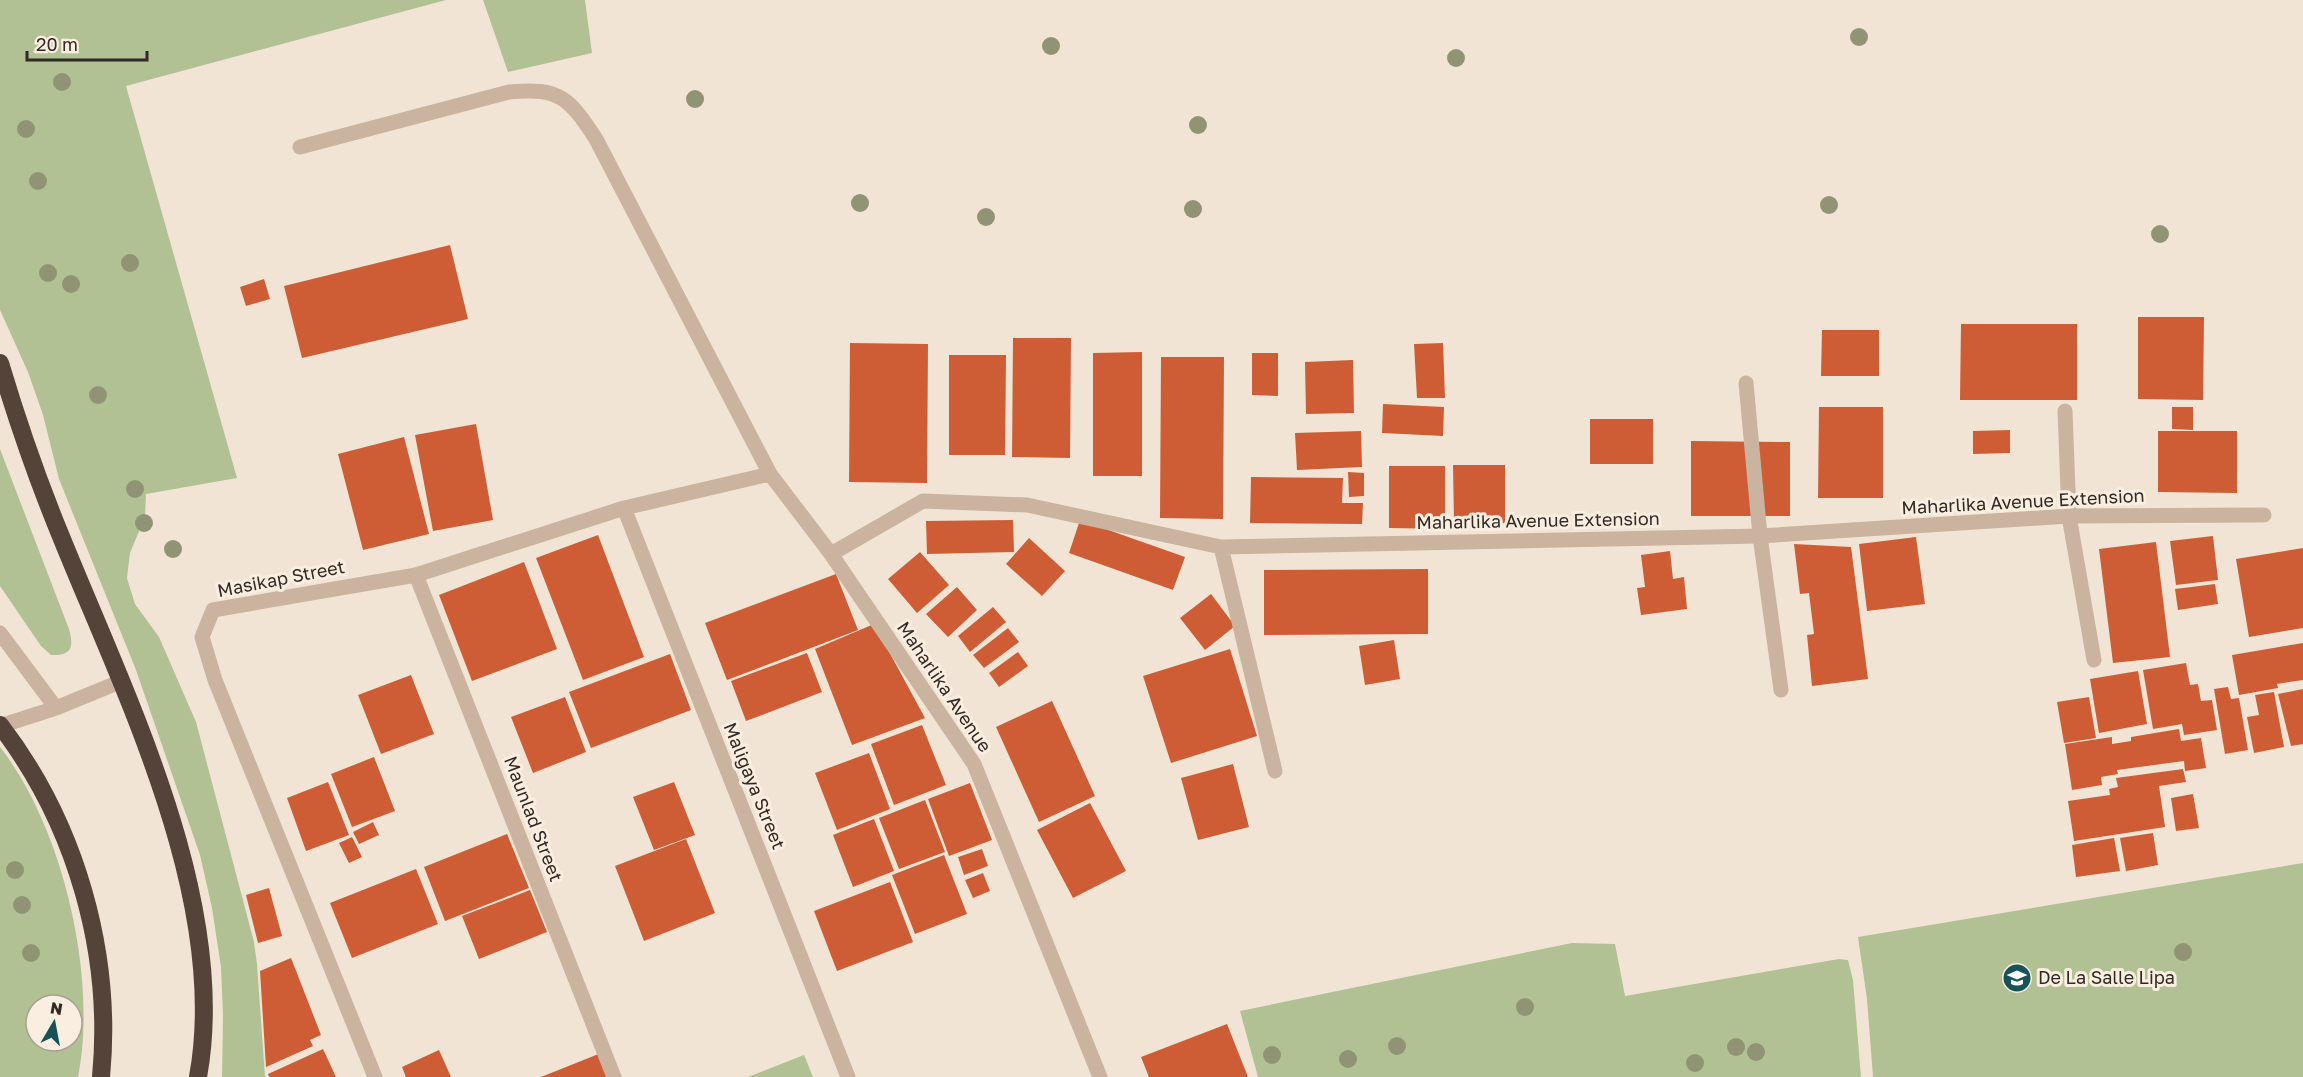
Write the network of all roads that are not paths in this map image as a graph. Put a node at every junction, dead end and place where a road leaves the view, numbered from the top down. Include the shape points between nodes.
1 (300, 147) dead end
2 (0, 363) edge
3 (1746, 383) dead end
4 (2065, 411) dead end
5 (770, 474) junction
6 (624, 508) junction
7 (2264, 515) dead end
8 (2069, 516) junction
9 (1760, 536) junction
10 (1221, 547) junction
11 (831, 554) junction
12 (416, 575) junction
13 (0, 633) edge
14 (2094, 660) dead end
15 (122, 681) junction
16 (1781, 690) dead end
17 (56, 708) junction
18 (0, 725) edge
19 (1275, 771) dead end
20 (101, 1077) edge
21 (198, 1077) edge
22 (375, 1077) edge
23 (614, 1077) edge
24 (848, 1077) edge
25 (1100, 1077) edge

1 - 5 street, Maharlika Avenue via 509,92 533,90 564,98 596,139
2 - 15 highway via 33,465
3 - 9 street
4 - 8 street
5 - 6 street, Masikap Street
5 - 11 street, Maharlika Avenue
6 - 12 street, Masikap Street
6 - 24 street, Maligaya Street
7 - 8 street, Maharlika Avenue Extension
8 - 9 street, Maharlika Avenue Extension
8 - 14 street
9 - 10 street, Maharlika Avenue Extension
9 - 16 street
10 - 11 street, Maharlika Avenue Extension via 1027,505 923,501
10 - 19 street
11 - 25 street, Maharlika Avenue via 974,764
12 - 22 street, Masikap Street via 213,610 202,637 215,680
12 - 23 street, Maunlad Street
13 - 17 street
15 - 17 street
15 - 21 highway via 160,787 199,938 203,1031
17 - 18 street
18 - 20 highway via 49,802 79,873 101,988

